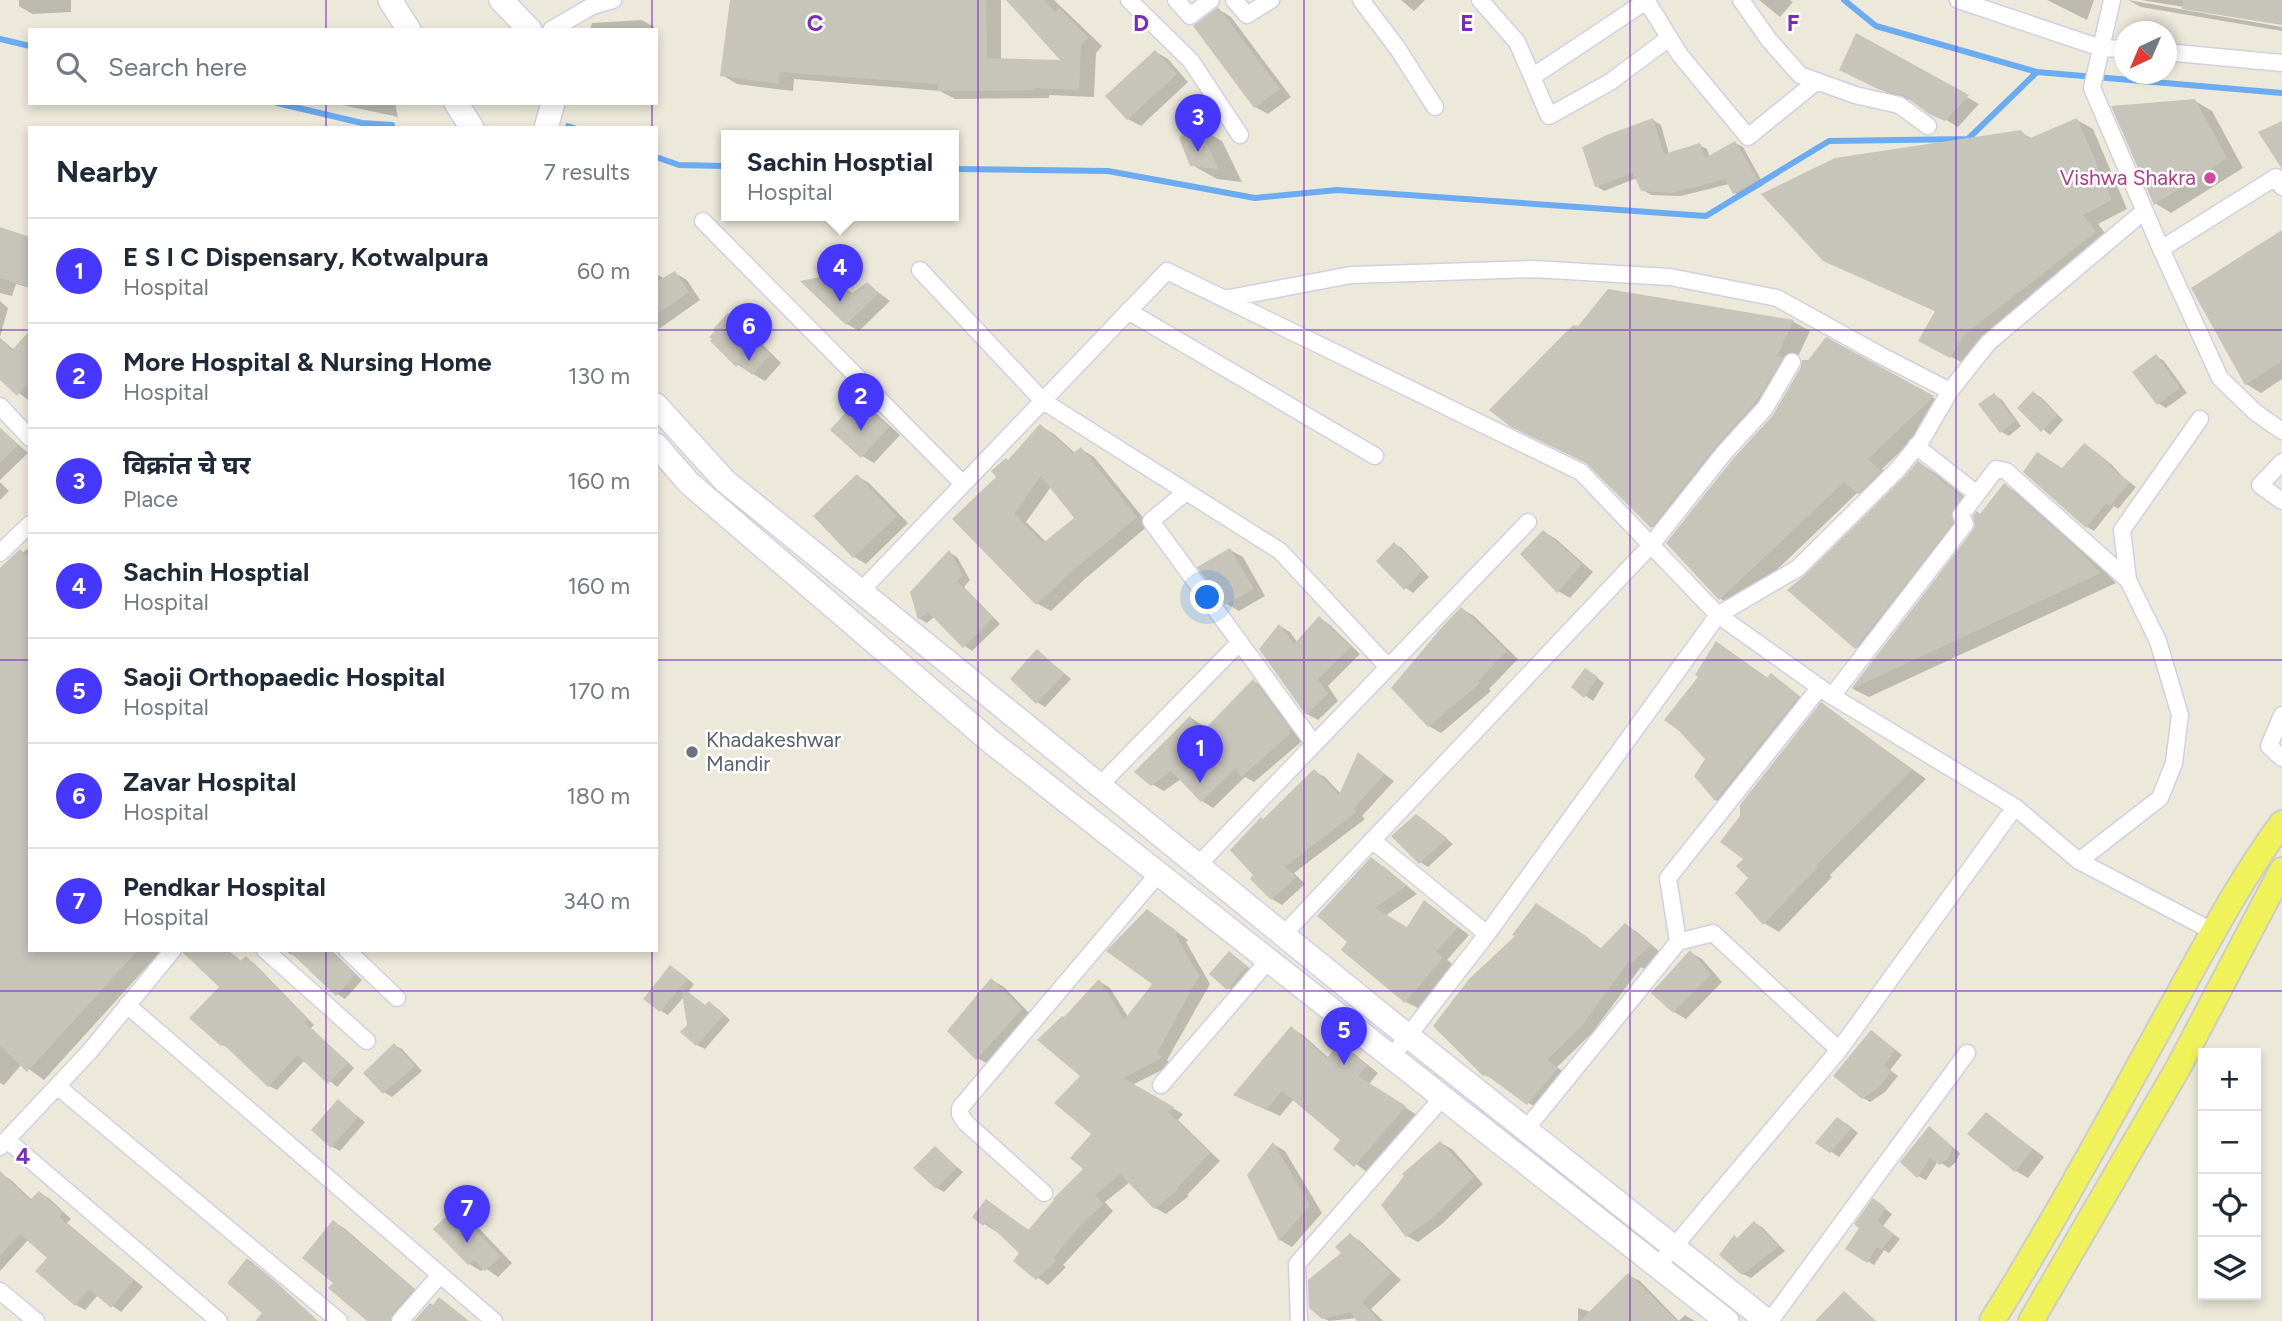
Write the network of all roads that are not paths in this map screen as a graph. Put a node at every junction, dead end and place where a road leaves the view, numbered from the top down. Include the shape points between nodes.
1 (390, 0) edge
2 (501, 0) edge
3 (613, 0) edge
4 (1129, 0) edge
5 (1176, 0) edge
6 (1211, 0) edge
7 (1234, 0) edge
8 (1271, 0) edge
9 (1361, 0) edge
10 (1479, 0) edge
11 (1646, 0) edge
12 (1741, 0) edge
13 (1958, 0) edge
14 (2112, 0) edge
15 (408, 28) edge
16 (528, 28) edge
17 (554, 28) edge
18 (1670, 38) junction
19 (2101, 48) junction
20 (2114, 49) edge
21 (2177, 53) edge
22 (2282, 63) edge
23 (1532, 77) junction
24 (1817, 81) junction
25 (457, 105) edge
26 (552, 105) edge
27 (1434, 107) dead end
28 (471, 126) edge
29 (547, 126) edge
30 (1928, 126) dead end
31 (1240, 135) dead end
32 (2282, 187) edge
33 (2143, 212) junction
34 (703, 221) dead end
35 (2161, 249) junction
36 (920, 270) dead end
37 (1224, 299) junction
38 (1128, 311) junction
39 (1792, 362) dead end
40 (1950, 391) junction
41 (1043, 401) junction
42 (0, 406) edge
43 (658, 407) edge
44 (2200, 419) dead end
45 (678, 429) junction
46 (2282, 431) edge
47 (28, 436) edge
48 (658, 446) edge
49 (1916, 446) junction
50 (658, 448) edge
51 (1375, 456) dead end
52 (2282, 462) edge
53 (963, 484) junction
54 (1186, 492) junction
55 (1977, 494) junction
56 (2282, 501) edge
57 (1528, 522) dead end
58 (28, 526) edge
59 (1650, 545) junction
60 (0, 553) edge
61 (2129, 580) junction
62 (860, 592) junction
63 (1717, 615) junction
64 (1240, 642) junction
65 (1388, 667) junction
66 (1826, 692) junction
67 (2282, 715) edge
68 (1314, 744) junction
69 (2282, 758) edge
70 (1099, 786) junction
71 (2015, 807) junction
72 (2282, 823) edge
73 (1372, 840) junction
74 (2079, 861) junction
75 (1198, 866) junction
76 (2282, 870) edge
77 (1158, 874) junction
78 (2214, 932) junction
79 (1487, 934) junction
80 (1283, 935) junction
81 (1678, 942) junction
82 (171, 952) edge
83 (267, 952) edge
84 (349, 952) edge
85 (1268, 961) junction
86 (397, 998) dead end
87 (127, 1005) junction
88 (1408, 1036) junction
89 (367, 1041) dead end
90 (1839, 1050) junction
91 (1967, 1053) dead end
92 (1391, 1058) junction
93 (1161, 1085) dead end
94 (57, 1086) junction
95 (1442, 1098) junction
96 (1526, 1129) junction
97 (3, 1144) edge
98 (1044, 1193) dead end
99 (1673, 1247) junction
100 (1657, 1266) junction
101 (440, 1275) junction
102 (0, 1291) edge
103 (36, 1321) edge
104 (219, 1321) edge
105 (340, 1321) edge
106 (400, 1321) edge
107 (494, 1321) edge
108 (1299, 1321) edge
109 (1727, 1321) edge
110 (1768, 1321) edge
111 (1992, 1321) edge
112 (2031, 1321) edge

1 - 15 street
2 - 16 street
3 - 17 street via 592,6
4 - 31 street via 1191,61
5 - 6 street via 1190,16
7 - 8 street via 1247,15
9 - 27 street
10 - 23 street via 1517,42
11 - 18 street
11 - 23 street
12 - 24 street via 1800,75
13 - 19 street
14 - 19 street
18 - 23 street via 1610,82 1549,116
18 - 24 street via 1748,136
19 - 20 street
19 - 33 street via 2092,88
21 - 22 street
24 - 30 street via 1899,106
25 - 28 street
26 - 29 street
32 - 35 street via 2276,177
33 - 35 street
33 - 40 street via 1989,343
34 - 53 street
35 - 46 street via 2220,378
36 - 41 street
37 - 38 street via 1167,271
37 - 40 street via 1351,275 1533,269 1670,277 1777,298
37 - 59 street via 1581,472
38 - 41 street
38 - 51 street
39 - 59 street via 1765,408
40 - 49 street
41 - 53 street
41 - 54 street
42 - 47 street
43 - 45 street
44 - 61 street via 2122,530
45 - 48 street
45 - 62 street via 725,481
49 - 55 street
49 - 63 street via 1898,470 1798,568
50 - 77 street via 690,483 980,733
52 - 56 street via 2260,485
53 - 62 street
54 - 64 street via 1151,521
54 - 65 street via 1280,551
55 - 61 street via 1996,469 2006,471
55 - 66 street via 1961,515 1965,524
57 - 65 street
58 - 60 street
59 - 63 street
59 - 73 street
61 - 74 street via 2158,641 2180,715 2174,763 2160,798
62 - 70 street
63 - 66 street
63 - 79 street
64 - 68 street
64 - 70 street
65 - 68 street
66 - 71 street
66 - 81 street via 1668,878
67 - 69 street via 2269,746
68 - 75 street
70 - 75 street
71 - 74 street
71 - 90 street
72 - 78 main road
73 - 79 street
73 - 80 street
74 - 78 street
75 - 80 street
76 - 112 main road via 2178,1068
77 - 85 street
77 - 98 street via 960,1108 965,1122
78 - 111 main road via 2042,1241
79 - 88 street
80 - 88 street
81 - 90 street via 1713,933
81 - 96 street
82 - 87 street
83 - 89 street
84 - 86 street
85 - 92 street
85 - 93 street
87 - 94 street
87 - 101 street
88 - 92 street
88 - 96 street
90 - 99 street
91 - 110 street
92 - 95 street
94 - 97 street
94 - 105 street
95 - 100 street
95 - 108 street via 1297,1264
96 - 99 street
97 - 104 street
99 - 100 street
99 - 110 street
100 - 109 street
101 - 106 street
101 - 107 street
102 - 103 street

